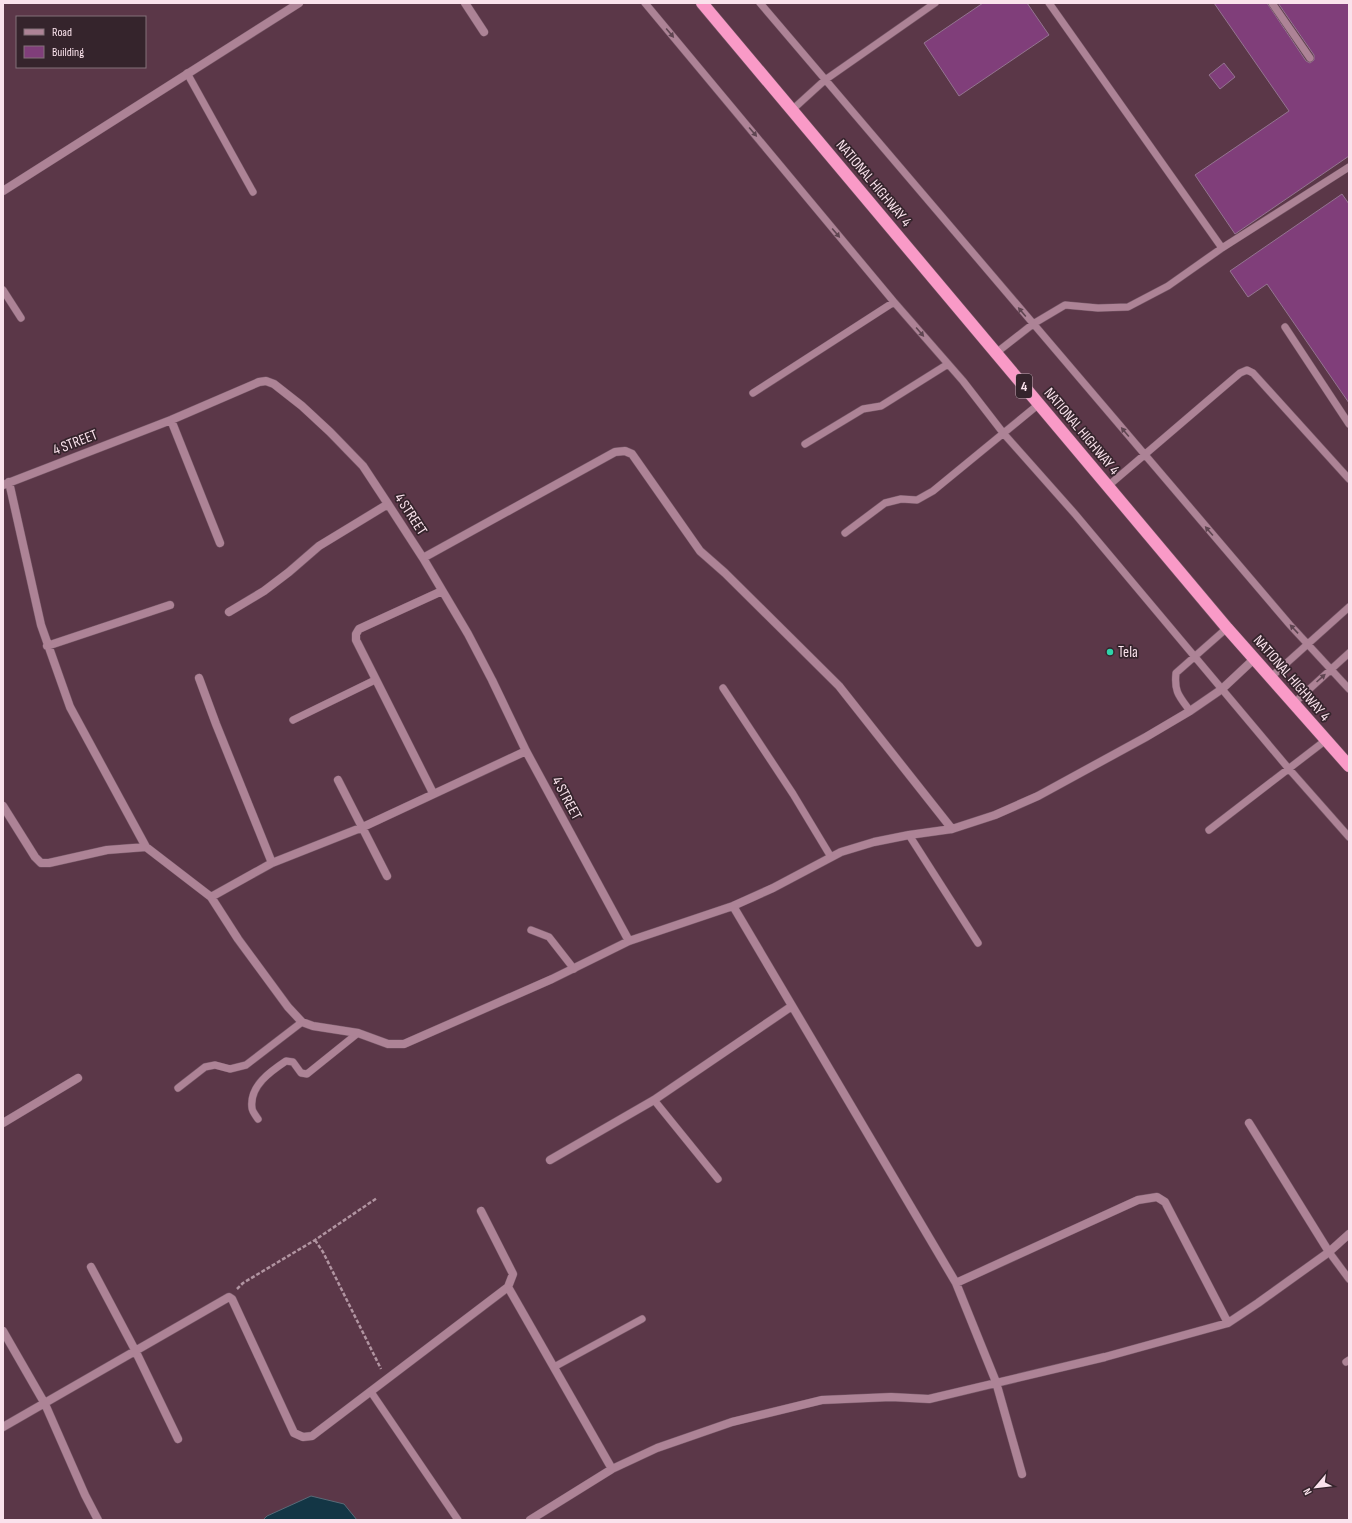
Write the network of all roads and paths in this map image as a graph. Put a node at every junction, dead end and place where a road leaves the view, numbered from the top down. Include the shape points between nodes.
1 (300, 3) edge
2 (465, 3) edge
3 (645, 3) edge
4 (702, 3) edge
5 (760, 3) edge
6 (935, 3) edge
7 (1049, 3) edge
8 (1272, 3) edge
9 (484, 32) dead end
10 (1310, 58) dead end
11 (187, 73) junction
12 (825, 80) junction
13 (792, 110) junction
14 (1349, 167) edge
15 (3, 191) edge
16 (253, 192) dead end
17 (1222, 248) junction
18 (3, 290) edge
19 (894, 302) junction
20 (21, 318) dead end
21 (1033, 324) junction
22 (1285, 327) dead end
23 (996, 353) junction
24 (948, 364) junction
25 (753, 393) dead end
26 (1039, 404) junction
27 (171, 420) junction
28 (1349, 424) edge
29 (1004, 434) junction
30 (805, 444) dead end
31 (1144, 454) junction
32 (1349, 479) edge
33 (6, 483) edge
34 (1108, 486) junction
35 (388, 504) junction
36 (845, 532) dead end
37 (220, 543) dead end
38 (422, 558) junction
39 (442, 591) junction
40 (170, 605) dead end
41 (1349, 607) edge
42 (229, 612) dead end
43 (1228, 628) junction
44 (1308, 644) junction
45 (47, 646) junction
46 (1349, 653) edge
47 (1194, 656) junction
48 (1254, 659) junction
49 (1331, 669) junction
50 (199, 678) dead end
51 (1270, 678) junction
52 (375, 680) junction
53 (723, 688) dead end
54 (1222, 689) junction
55 (1349, 689) edge
56 (1293, 704) junction
57 (1190, 710) junction
58 (293, 720) dead end
59 (1326, 740) junction
60 (526, 751) junction
61 (1349, 766) edge
62 (1289, 768) junction
63 (338, 780) dead end
64 (433, 793) junction
65 (3, 806) edge
66 (363, 827) junction
67 (952, 828) junction
68 (1209, 830) dead end
69 (909, 835) junction
70 (1349, 837) edge
71 (146, 848) junction
72 (831, 857) junction
73 (272, 863) junction
74 (387, 876) dead end
75 (211, 897) junction
76 (733, 906) junction
77 (530, 930) dead end
78 (629, 941) junction
79 (978, 943) dead end
80 (574, 969) junction
81 (792, 1006) junction
82 (302, 1022) junction
83 (358, 1033) junction
84 (78, 1078) dead end
85 (178, 1088) dead end
86 (654, 1100) junction
87 (258, 1119) dead end
88 (3, 1123) edge
89 (1249, 1123) dead end
90 (550, 1160) dead end
91 (718, 1179) dead end
92 (377, 1198) dead end
93 (481, 1211) dead end
94 (1349, 1234) edge
95 (315, 1240) junction
96 (1329, 1252) junction
97 (91, 1267) dead end
98 (1349, 1279) edge
99 (956, 1283) junction
100 (508, 1287) junction
101 (229, 1297) junction
102 (642, 1319) dead end
103 (1228, 1323) junction
104 (3, 1331) edge
105 (135, 1350) junction
106 (554, 1367) junction
107 (386, 1380) junction
108 (996, 1382) junction
109 (371, 1392) junction
110 (45, 1404) junction
111 (3, 1427) edge
112 (178, 1439) dead end
113 (612, 1469) junction
114 (1022, 1474) dead end
115 (98, 1520) edge
116 (458, 1520) edge
117 (530, 1520) edge

1 - 11 street
2 - 9 street
3 -> 19 lane
4 - 13 highway, NATIONAL HIGHWAY 4 / 4
5 - 12 lane
6 - 12 lane
7 - 17 lane
8 - 10 lane
11 - 15 street
11 - 16 lane
12 - 13 lane
21 -> 12 lane
13 - 23 highway, NATIONAL HIGHWAY 4 / 4
14 - 17 lane
17 - 21 lane via 1168,286 1128,307 1066,305
18 - 20 lane
19 -> 24 lane
19 - 25 lane
21 - 23 lane
31 -> 21 lane
22 - 28 lane
23 - 26 highway, NATIONAL HIGHWAY 4 / 4
24 - 29 lane
24 - 30 lane via 880,406 863,410
26 - 29 lane
26 - 34 highway, NATIONAL HIGHWAY 4 / 4
27 - 33 street, 4 STREET
27 - 35 street, 4 STREET via 259,382 274,384 302,406 363,466
27 - 37 street
29 - 36 lane via 933,491 917,500 901,499 885,503
29 - 47 lane
31 - 32 lane via 1240,373 1247,370 1253,372
31 - 34 lane
44 -> 31 lane
33 - 45 street
34 - 43 highway, NATIONAL HIGHWAY 4 / 4
35 - 38 street, 4 STREET
35 - 42 street via 319,546 264,591
38 - 39 street, 4 STREET
38 - 67 street via 615,452 625,451 632,454 700,551 839,686
39 - 52 street via 359,629 356,640
39 - 60 street, 4 STREET via 468,634
40 - 45 street
41 - 44 lane
43 - 47 lane
43 - 48 highway, NATIONAL HIGHWAY 4 / 4
44 - 49 lane
44 - 51 lane
45 - 71 street via 70,706
46 - 49 lane
47 - 54 lane
47 - 57 lane via 1176,673 1175,686 1180,698
48 - 51 highway, NATIONAL HIGHWAY 4 / 4
48 - 54 street
49 - 55 lane
56 -> 49 lane
50 - 73 street
51 - 56 highway, NATIONAL HIGHWAY 4 / 4
52 - 58 lane
52 - 64 street
53 - 72 lane
54 - 57 street
54 - 62 lane
56 - 59 highway, NATIONAL HIGHWAY 4 / 4
57 - 67 street via 1038,796 995,815
59 - 61 highway, NATIONAL HIGHWAY 4 / 4
59 - 62 lane
60 - 64 street
60 - 78 street, 4 STREET
62 - 68 lane
62 - 70 lane
63 - 66 street
64 - 66 street
65 - 71 street via 41,863 107,850
66 - 73 street
66 - 74 street
67 - 69 street
69 - 72 street via 874,842
69 - 79 lane
71 - 75 street
72 - 76 street
73 - 75 street
75 - 82 street via 238,939
76 - 78 street
76 - 81 street
77 - 80 lane via 549,937
78 - 80 street
80 - 83 street via 404,1044 388,1044
81 - 86 street
81 - 99 street
82 - 83 street
82 - 85 lane via 246,1065 230,1069 215,1064 205,1067
83 - 87 lane via 307,1074 301,1073 294,1062 286,1061 259,1082 253,1096 252,1108
84 - 88 street
86 - 90 street
86 - 91 lane
89 - 96 street
92 - 95 path
93 - 100 street via 513,1274
94 - 96 street
95 - 101 path via 243,1283
95 - 107 path
96 - 98 lane
96 - 103 street
97 - 105 street
99 - 103 street via 1138,1200 1157,1197 1164,1202
99 - 108 street
100 - 106 street
100 - 107 street
101 - 105 street
101 - 109 street via 294,1433 304,1437 312,1436
102 - 106 lane
103 - 108 street via 1105,1357
104 - 110 street
105 - 110 street
105 - 112 street
106 - 113 street
107 - 109 street
108 - 113 street via 929,1399 891,1397 822,1400 732,1422 657,1448
108 - 114 street
109 - 116 lane
110 - 111 street
110 - 115 street
113 - 117 street

